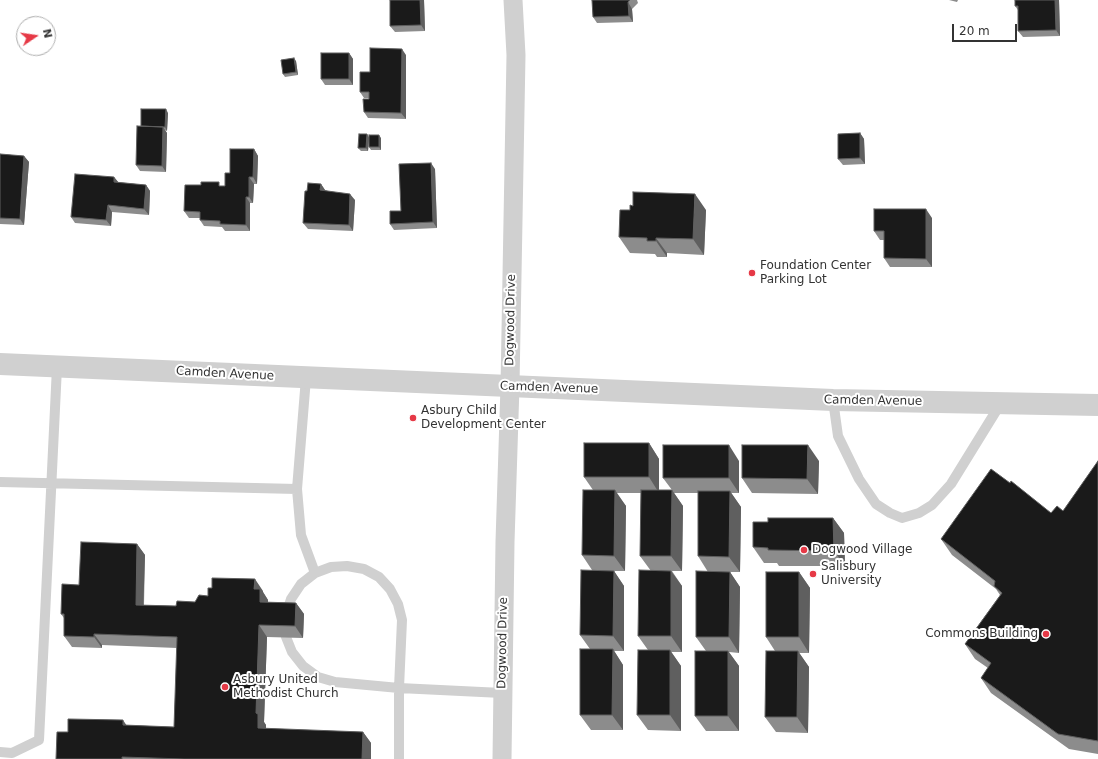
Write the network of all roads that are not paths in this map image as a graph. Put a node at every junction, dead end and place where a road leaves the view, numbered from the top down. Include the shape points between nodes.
1 (513, 0) edge
2 (0, 364) edge
3 (56, 366) junction
4 (306, 378) junction
5 (510, 386) junction
6 (834, 400) junction
7 (1002, 403) junction
8 (1098, 405) edge
9 (0, 482) edge
10 (51, 484) junction
11 (298, 490) junction
12 (315, 573) junction
13 (286, 614) edge
14 (286, 637) edge
15 (399, 688) junction
16 (502, 693) junction
17 (0, 752) edge
18 (399, 759) edge
19 (502, 759) edge

1 - 5 street, Dogwood Drive via 516,55
2 - 3 street, Camden Avenue
3 - 4 street, Camden Avenue
3 - 10 lane
4 - 5 street, Camden Avenue
4 - 11 lane
5 - 6 street, Camden Avenue
5 - 16 street, Dogwood Drive
6 - 7 street, Camden Avenue
6 - 7 lane via 838,436 859,479 876,504 902,518 919,513 932,505 951,484
7 - 8 street, Camden Avenue
9 - 10 lane
10 - 11 lane
10 - 17 lane via 39,740 12,753
11 - 12 lane via 301,535
12 - 13 lane via 301,584 291,599
12 - 15 lane via 331,567 364,569 379,577 390,589 398,604 402,620
14 - 15 lane via 292,652 303,666 318,677 335,682
15 - 16 lane
15 - 18 lane
16 - 19 street, Dogwood Drive

